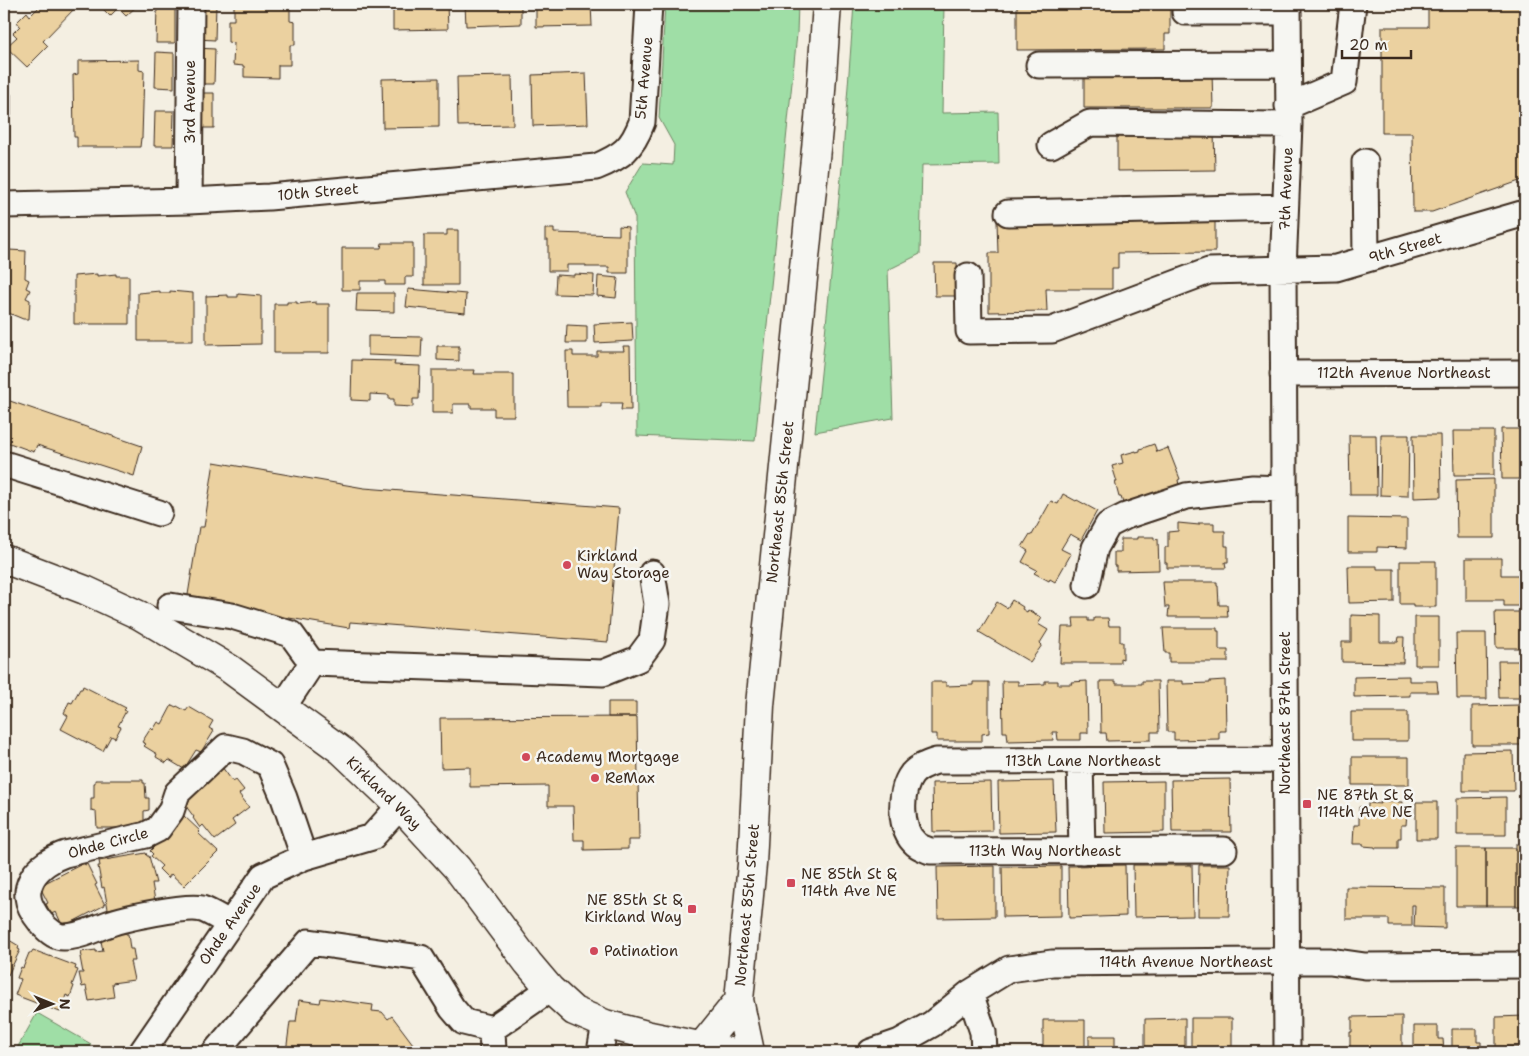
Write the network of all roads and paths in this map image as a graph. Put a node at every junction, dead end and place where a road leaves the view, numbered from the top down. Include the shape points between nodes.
1 (191, 4) edge
2 (650, 4) edge
3 (827, 4) edge
4 (1353, 4) edge
5 (1288, 8) edge
6 (1185, 12) dead end
7 (1288, 64) junction
8 (1038, 65) dead end
9 (1289, 115) junction
10 (1051, 145) dead end
11 (628, 150) joint
12 (1365, 162) dead end
13 (189, 201) junction
14 (4, 205) edge
15 (1285, 208) junction
16 (1008, 212) dead end
17 (1525, 213) edge
18 (1366, 259) junction
19 (1283, 269) junction
20 (968, 276) dead end
21 (1525, 373) edge
22 (1283, 374) junction
23 (4, 464) edge
24 (1284, 489) junction
25 (159, 513) dead end
26 (4, 559) edge
27 (652, 574) dead end
28 (1087, 586) dead end
29 (170, 606) dead end
30 (312, 662) junction
31 (283, 707) junction
32 (1285, 760) junction
33 (1080, 761) junction
34 (902, 800) joint
35 (400, 806) junction
36 (1224, 850) dead end
37 (1082, 851) junction
38 (304, 857) junction
39 (229, 923) junction
40 (1287, 962) junction
41 (1525, 965) edge
42 (550, 989) junction
43 (970, 993) junction
44 (740, 1000) junction
45 (605, 1024) junction
46 (493, 1041) edge
47 (701, 1050) edge
48 (142, 1052) edge
49 (215, 1052) edge
50 (600, 1052) edge
51 (729, 1052) edge
52 (750, 1052) edge
53 (871, 1052) edge
54 (984, 1052) edge
55 (1287, 1052) edge

1 - 13 street, 3rd Avenue
2 - 11 street, 5th Avenue via 642,122
3 - 44 main road, Northeast 85th Street via 819,120 760,705 752,864
4 - 9 street via 1344,82
5 - 6 street
5 - 7 street, 7th Avenue
7 - 8 street
7 - 9 street, 7th Avenue
9 - 10 street via 1090,123
9 - 15 street, 7th Avenue
11 - 13 street, 10th Street via 596,167 269,197
12 - 18 street
13 - 14 street, 10th Street
15 - 16 street
15 - 19 street, 7th Avenue
17 - 18 street, 9th Street
18 - 19 street, 9th Street via 1336,268
19 - 20 street, 9th Street via 1209,271 1052,330 969,332
19 - 22 street, 7th Avenue
21 - 22 street, 112th Avenue Northeast
22 - 24 street, Northeast 87th Street
23 - 25 street
24 - 28 street via 1253,488 1186,496 1126,516 1108,525 1096,548
24 - 32 street, Northeast 87th Street
26 - 31 main road, Kirkland Way via 139,615 230,669
27 - 30 street via 657,604 652,640 638,659 603,673
29 - 30 street via 232,616 291,634
30 - 31 street
31 - 35 main road, Kirkland Way via 342,752
32 - 33 street, 113th Lane Northeast
32 - 40 street, Northeast 87th Street
33 - 34 street, 113th Lane Northeast via 936,761 911,775
33 - 37 street
34 - 37 street, 113th Way Northeast via 905,828 916,844 930,851
35 - 38 street, Ohde Avenue via 372,837
35 - 42 main road, Kirkland Way via 457,868
36 - 37 street, 113th Way Northeast
38 - 39 street, Ohde Avenue via 263,876
38 - 39 street, Ohde Circle via 270,765 243,750 226,747 178,793 171,811 158,829 139,837 53,858 34,875 28,886 28,898 34,913 48,929 62,938 170,910 201,909
39 - 48 street, Ohde Avenue
40 - 41 street, 114th Avenue Northeast via 1330,961 1365,966
40 - 43 street, 114th Avenue Northeast via 1052,963 1009,969
40 - 55 street, Northeast 87th Street
42 - 45 main road, Kirkland Way via 574,1011
42 - 46 street
43 - 53 street, 114th Avenue Northeast via 932,1024 900,1042
43 - 54 street via 983,1032
44 - 47 main road, Northeast 85th Street
44 - 52 main road, Northeast 85th Street
45 - 47 main road, Kirkland Way
45 - 50 street
46 - 49 street via 464,1022 421,958 309,942
47 - 51 main road, Kirkland Way

